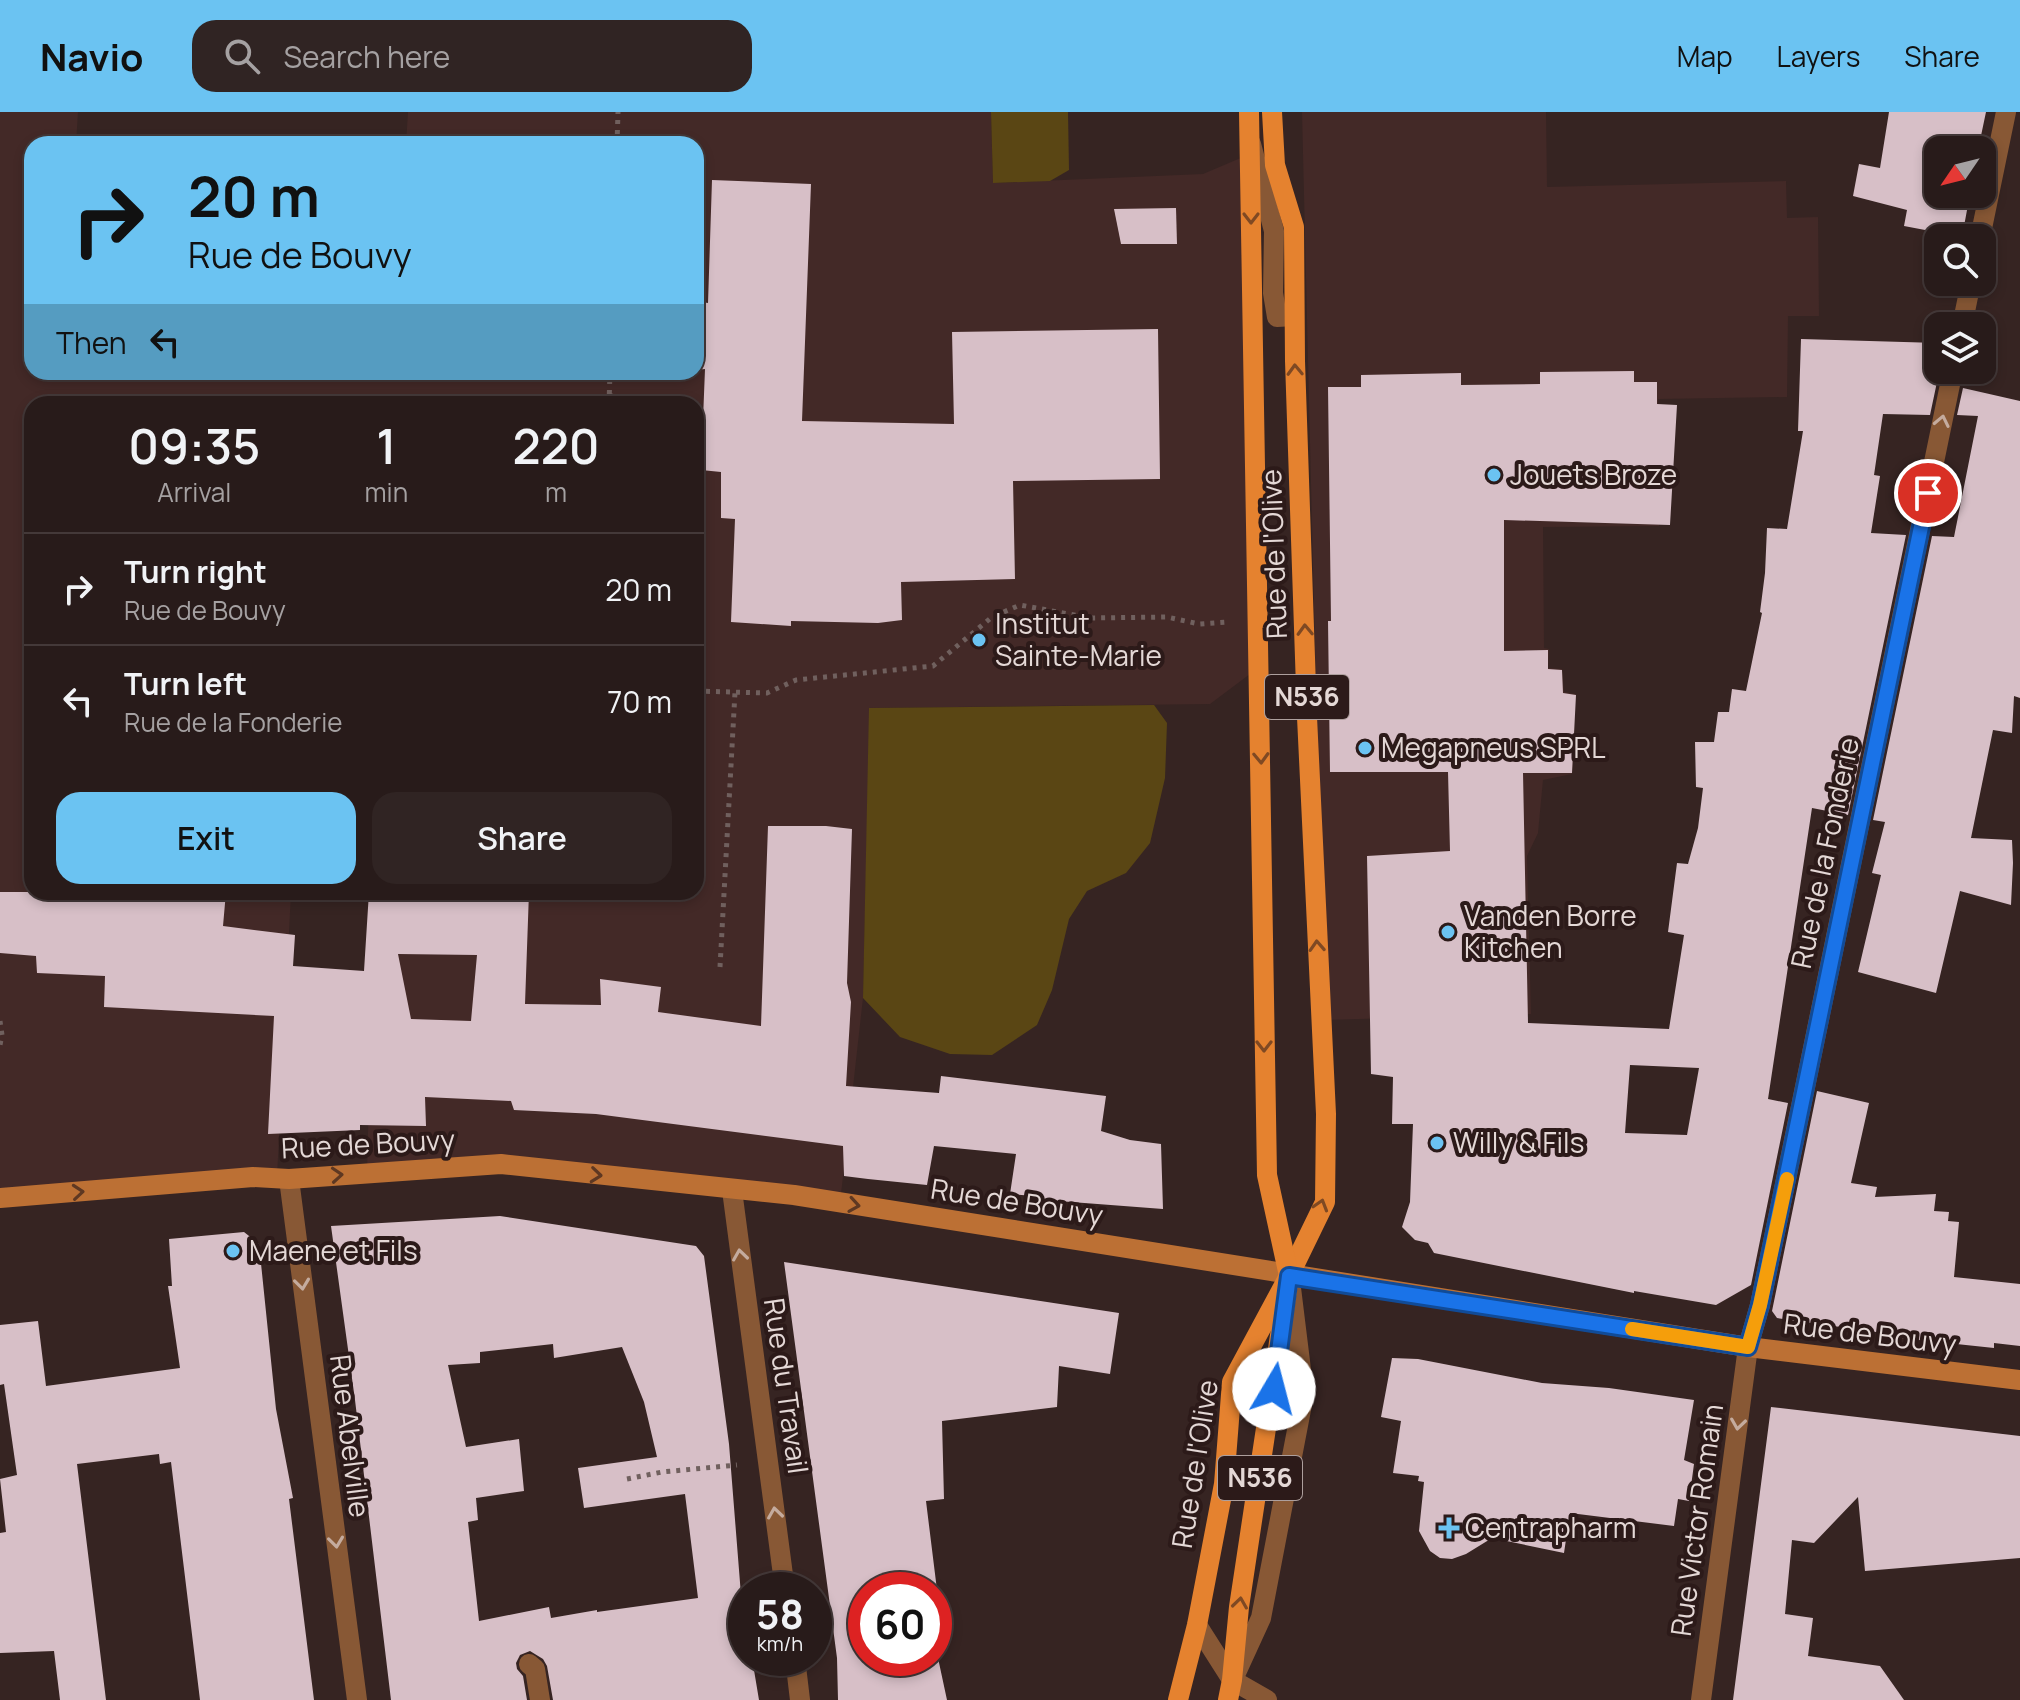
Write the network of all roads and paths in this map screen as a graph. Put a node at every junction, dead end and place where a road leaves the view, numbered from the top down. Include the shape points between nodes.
1 (618, 112) edge
2 (1249, 112) edge
3 (1272, 112) edge
4 (2006, 112) edge
5 (617, 136) edge
6 (1250, 141) junction
7 (1983, 224) edge
8 (1294, 316) junction
9 (610, 380) edge
10 (1950, 384) edge
11 (609, 395) edge
12 (1257, 621) junction
13 (704, 691) edge
14 (735, 692) junction
15 (720, 967) dead end
16 (0, 1021) edge
17 (0, 1045) edge
18 (289, 1179) junction
19 (732, 1190) junction
20 (0, 1198) edge
21 (1289, 1276) junction
22 (1748, 1347) junction
23 (2020, 1380) edge
24 (768, 1466) junction
25 (627, 1479) dead end
26 (783, 1572) edge
27 (1197, 1625) junction
28 (529, 1664) dead end
29 (797, 1676) edge
30 (1230, 1690) edge
31 (357, 1700) edge
32 (540, 1700) edge
33 (800, 1700) edge
34 (1178, 1700) edge
35 (1267, 1700) edge
36 (1701, 1700) edge

1 - 5 path
2 - 6 main road, Rue de l'Olive / N536
3 - 8 main road, Rue de l'Olive / N536 via 1275,165 1294,227
4 - 7 street
6 - 8 street via 1274,231 1277,317
6 -> 12 main road, Rue de l'Olive / N536
21 -> 8 main road, Rue de l'Olive / N536 via 1325,1202 1326,1114
9 - 11 path
22 -> 10 street, Rue de la Fonderie
12 - 14 path via 1199,624 1167,617 1090,618 1020,605 992,617 933,666 796,680 767,693
12 -> 21 main road, Rue de l'Olive / N536 via 1267,1175
13 - 14 path
14 - 15 path
16 - 17 path
18 -> 19 street, Rue de Bouvy via 501,1164
20 -> 18 street, Rue de Bouvy via 253,1177
18 -> 31 street, Rue Abelville
19 -> 21 street, Rue de Bouvy via 794,1195
24 -> 19 street, Rue du Travail
21 - 22 street, Rue de Bouvy
21 - 27 main road, Rue de l'Olive / N536 via 1232,1382 1224,1484
30 -> 21 main road, Rue de l'Olive / N536
21 - 30 street via 1304,1394 1261,1618
22 - 23 street, Rue de Bouvy
22 -> 36 street, Rue Victor Romain
24 - 25 path via 731,1465
26 -> 24 street, Rue du Travail
27 - 30 street
27 - 34 main road, N536
28 - 32 street via 535,1669
29 - 33 street
30 - 35 street

